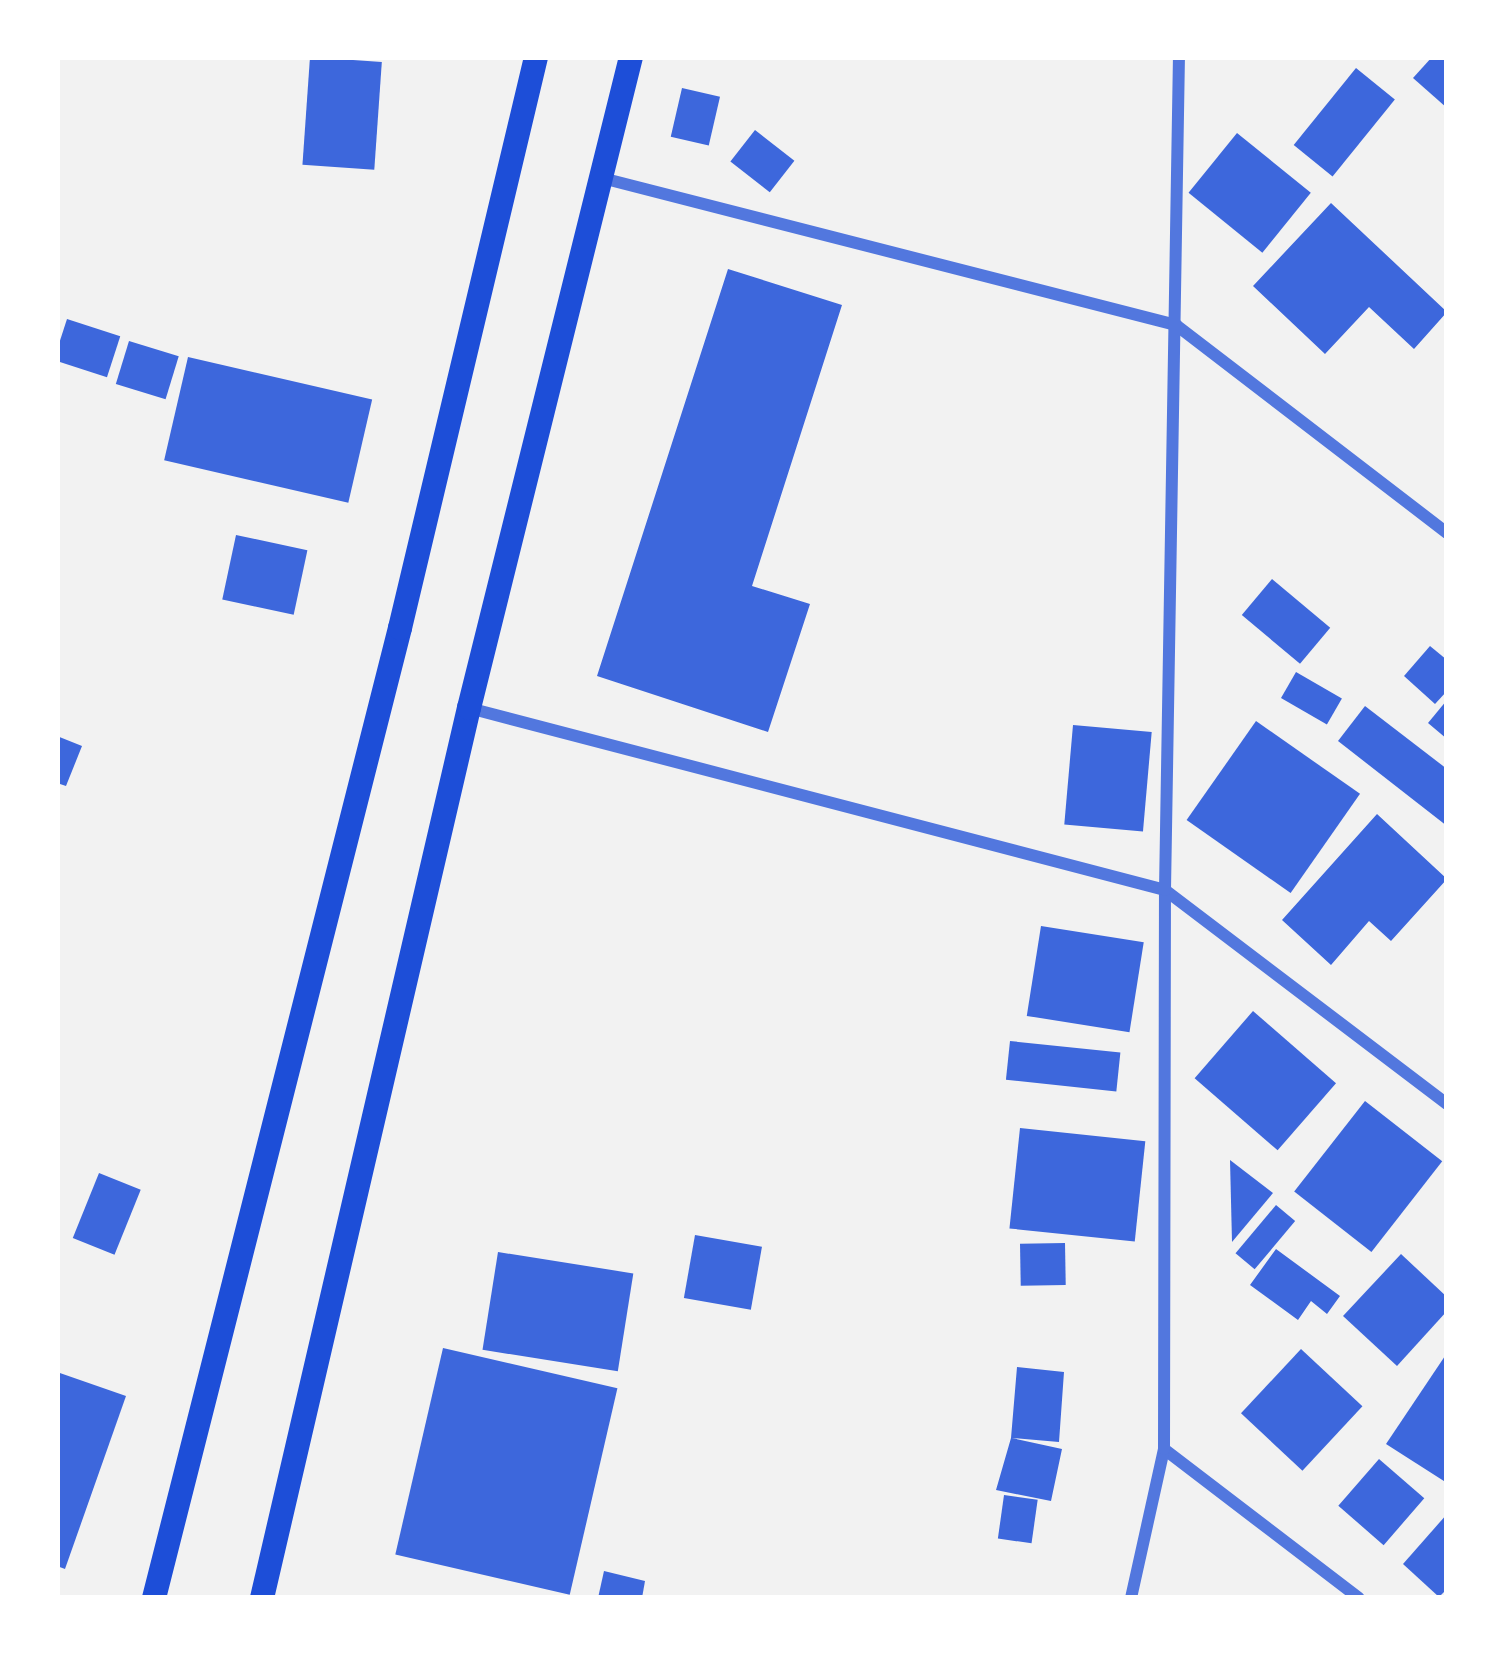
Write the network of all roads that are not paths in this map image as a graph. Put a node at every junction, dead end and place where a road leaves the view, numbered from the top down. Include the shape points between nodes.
1 (536, 57) edge
2 (631, 57) edge
3 (1179, 57) edge
4 (601, 178) junction
5 (1176, 325) junction
6 (1447, 532) edge
7 (470, 708) junction
8 (1165, 890) junction
9 (1447, 1104) edge
10 (1164, 1449) junction
11 (154, 1598) edge
12 (262, 1598) edge
13 (1131, 1598) edge
14 (1359, 1598) edge

1 - 11 main road
2 - 4 main road
3 - 5 street
4 - 5 street
4 - 7 main road
5 - 6 street
5 - 8 street
7 - 8 street
7 - 12 main road
8 - 9 street
8 - 10 street
10 - 13 street
10 - 14 street

